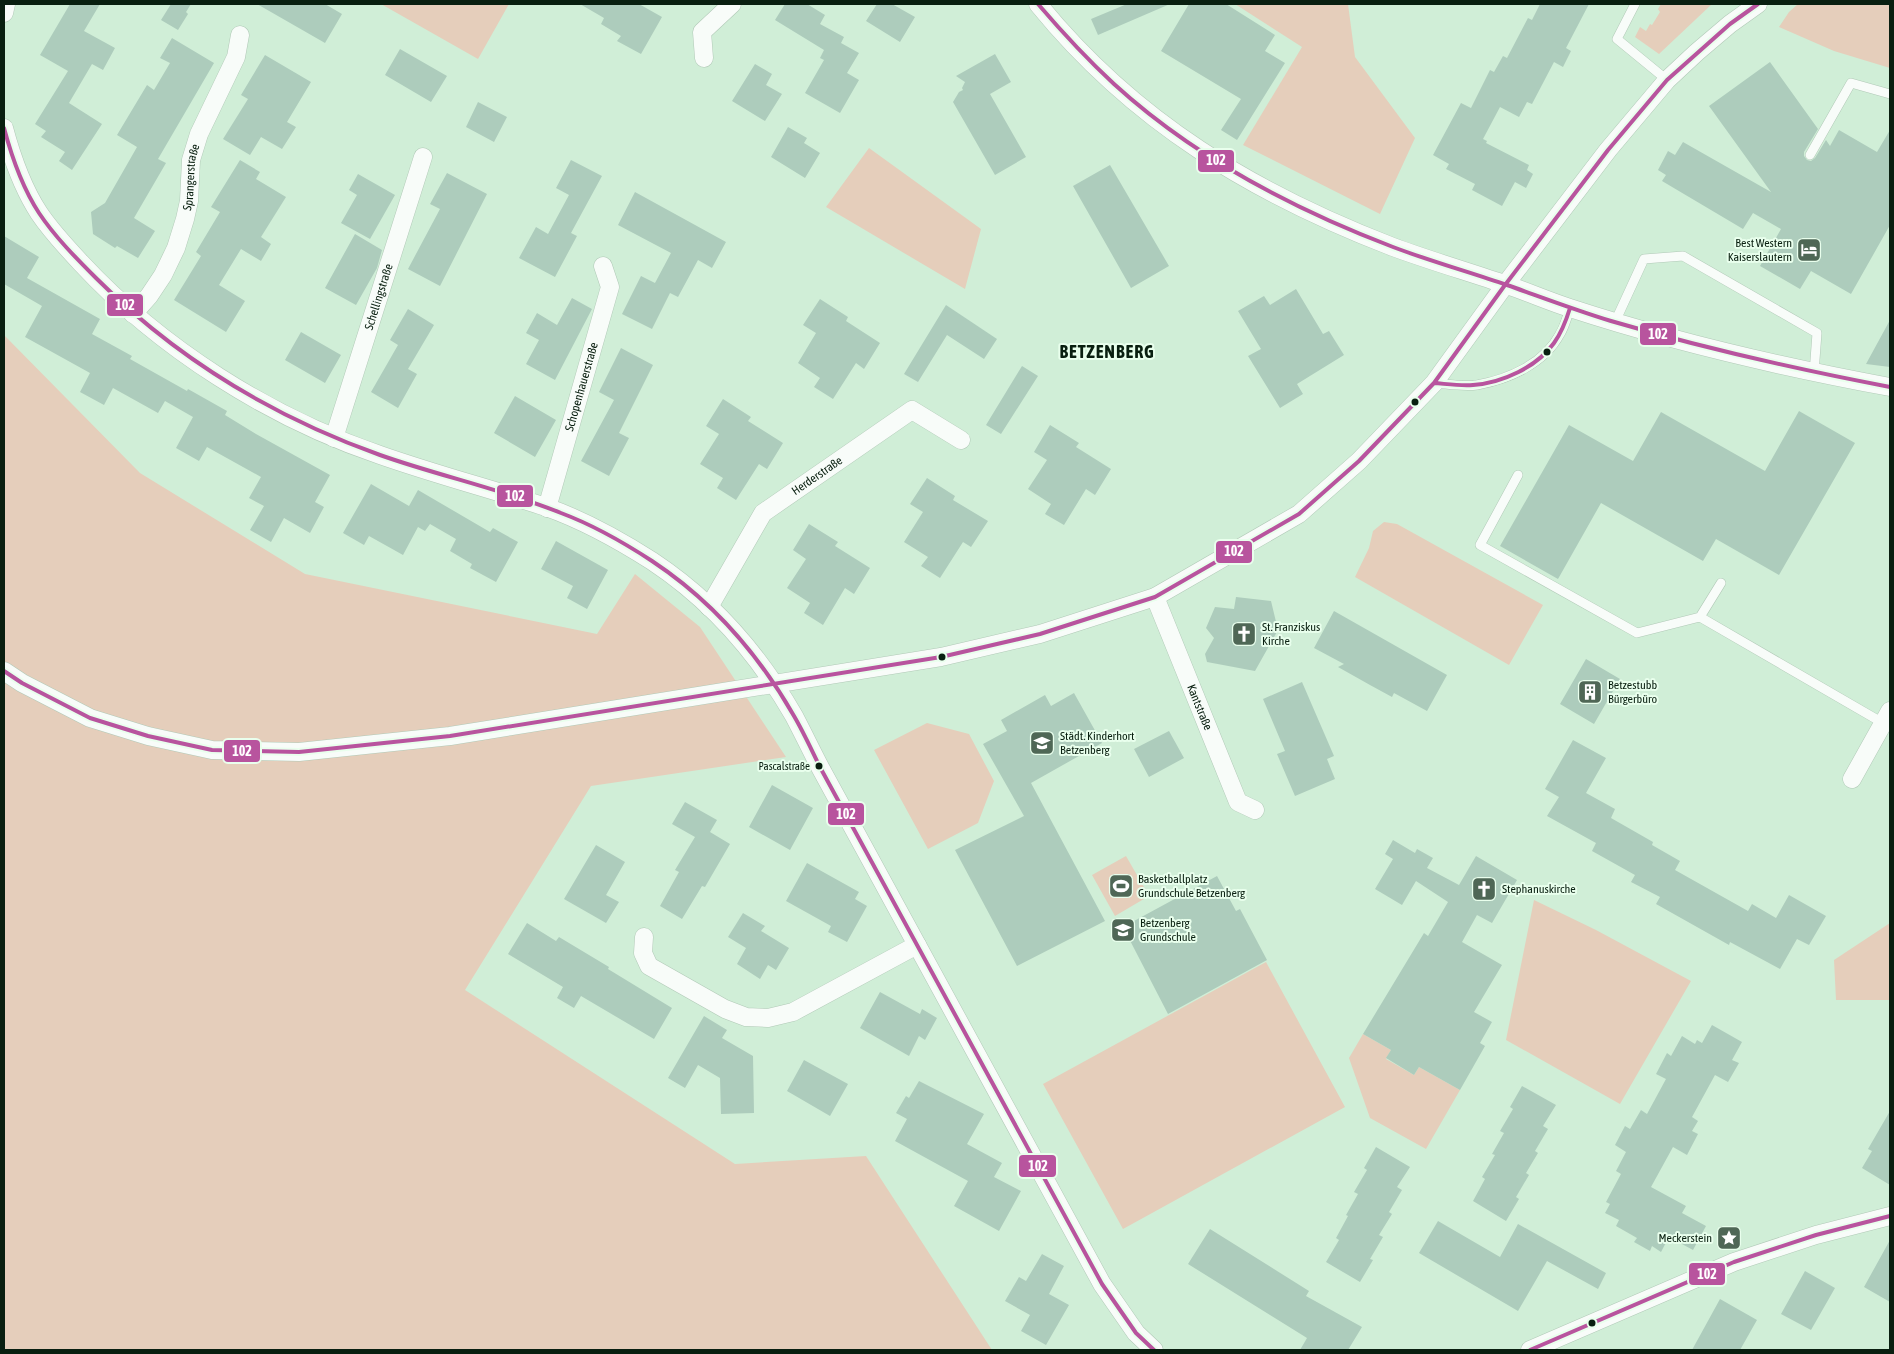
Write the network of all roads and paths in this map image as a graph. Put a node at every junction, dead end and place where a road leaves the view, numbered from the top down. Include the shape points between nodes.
1 (6, 4) edge
2 (732, 4) edge
3 (1038, 4) edge
4 (1635, 4) edge
5 (1758, 4) edge
6 (4, 13) edge
7 (240, 35) dead end
8 (704, 58) dead end
9 (1667, 80) junction
10 (1890, 94) edge
11 (4, 128) edge
12 (1810, 155) dead end
13 (423, 157) dead end
14 (603, 266) dead end
15 (1505, 285) junction
16 (1570, 308) junction
17 (133, 314) junction
18 (1615, 322) junction
19 (1814, 373) junction
20 (1434, 383) junction
21 (1890, 387) edge
22 (334, 438) junction
23 (961, 440) dead end
24 (1518, 475) dead end
25 (547, 508) junction
26 (1721, 583) dead end
27 (1155, 597) junction
28 (709, 607) junction
29 (1700, 617) junction
30 (4, 671) edge
31 (773, 683) junction
32 (1887, 717) edge
33 (1852, 779) dead end
34 (1255, 810) dead end
35 (644, 936) dead end
36 (916, 945) junction
37 (1890, 1216) edge
38 (1154, 1350) edge
39 (1530, 1350) edge

1 - 6 street
2 - 8 street via 702,32
3 - 15 street via 1124,94 1160,124 1243,178 1326,219 1392,246
4 - 9 lane via 1617,39
5 - 9 street
7 - 17 street, Sprangerstraße via 236,57 199,134 191,160 185,219 176,248 154,289
9 - 15 street via 1608,150
10 - 12 lane via 1851,84
11 - 17 street via 22,184 39,214 95,279
13 - 22 street, Schellingstraße
14 - 25 street, Schopenhauerstraße via 610,287
15 - 16 street
15 - 20 street
16 - 18 street
16 - 20 lane via 1554,344 1536,361 1514,374 1476,385
17 - 22 street via 238,388
18 - 19 street
18 - 19 lane via 1644,259 1683,256 1817,333
19 - 21 street
20 - 27 street via 1359,461 1299,514
22 - 25 street via 377,455
23 - 28 street, Herderstraße via 912,410 763,513
24 - 29 lane via 1480,545 1637,633
25 - 28 street via 581,522 647,558
26 - 29 lane
27 - 31 street via 1040,634 950,654
27 - 34 street, Kantstraße via 1238,802
28 - 31 street via 740,639
29 - 32 lane
30 - 31 street via 90,718 148,736 212,750 299,752 450,736
31 - 36 street
32 - 33 street
35 - 36 street via 642,953 648,966 725,1010 746,1017 768,1018 793,1012
36 - 38 street via 1102,1284 1136,1333
37 - 39 street via 1816,1235 1734,1262

